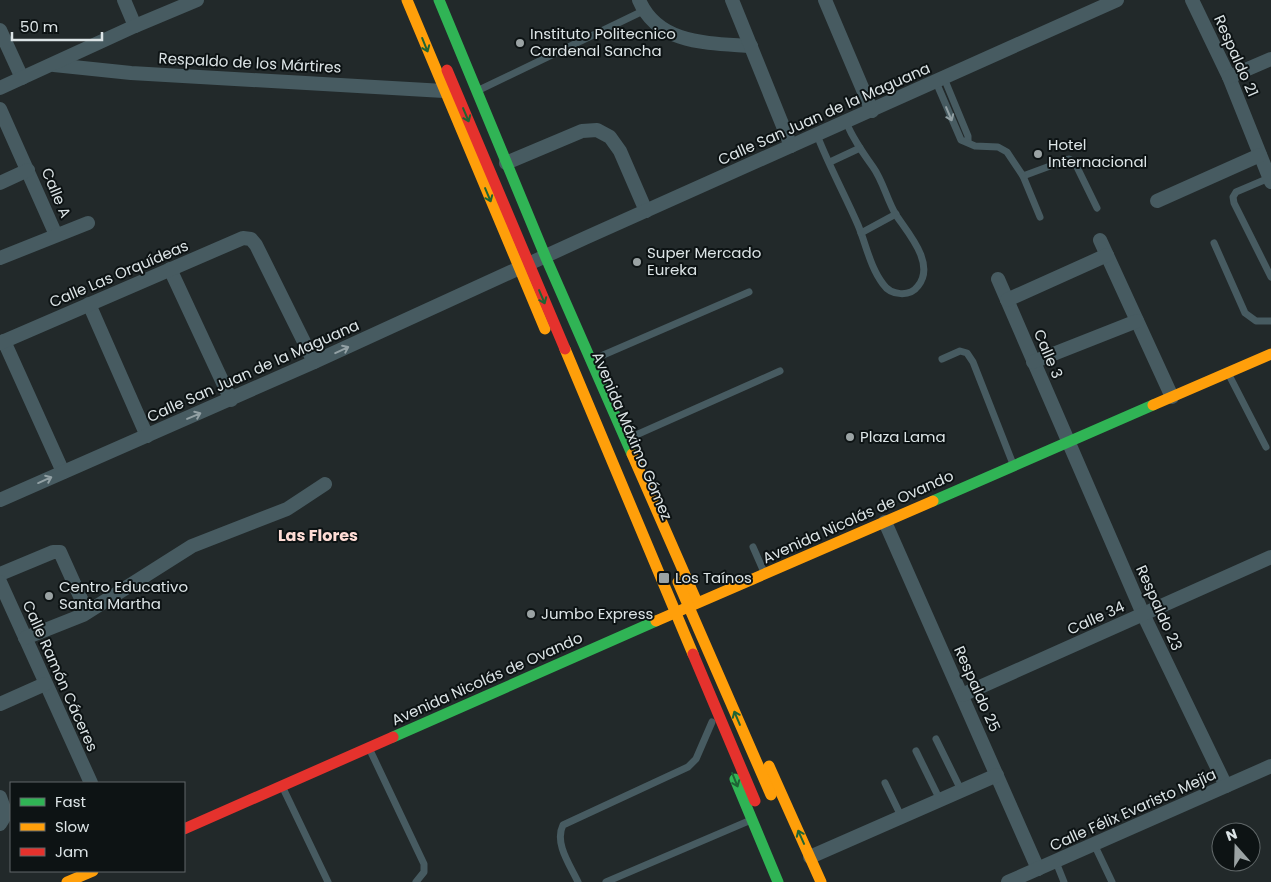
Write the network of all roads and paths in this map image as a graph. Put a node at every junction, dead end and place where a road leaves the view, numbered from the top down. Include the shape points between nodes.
1 (124, 0) edge
2 (197, 0) edge
3 (407, 0) edge
4 (417, 0) edge
5 (433, 0) edge
6 (439, 0) edge
7 (732, 0) edge
8 (826, 0) edge
9 (1117, 0) edge
10 (1192, 0) edge
11 (641, 5) edge
12 (135, 26) junction
13 (0, 30) edge
14 (751, 46) junction
15 (1271, 59) edge
16 (54, 65) junction
17 (1229, 77) junction
18 (22, 78) junction
19 (940, 80) junction
20 (0, 88) edge
21 (444, 90) junction
22 (476, 91) junction
23 (0, 109) edge
24 (872, 111) junction
25 (846, 122) junction
26 (817, 135) junction
27 (791, 146) junction
28 (860, 148) junction
29 (1260, 156) junction
30 (830, 162) junction
31 (506, 163) junction
32 (28, 170) junction
33 (1023, 176) junction
34 (1270, 180) edge
35 (0, 183) edge
36 (1158, 201) dead end
37 (1098, 208) dead end
38 (646, 211) junction
39 (896, 214) junction
40 (1040, 218) dead end
41 (88, 223) dead end
42 (860, 233) junction
43 (56, 235) junction
44 (1100, 240) dead end
45 (1214, 243) dead end
46 (1107, 255) junction
47 (0, 258) edge
48 (546, 258) junction
49 (170, 269) junction
50 (519, 269) junction
51 (1271, 277) edge
52 (998, 279) dead end
53 (748, 292) dead end
54 (1007, 300) junction
55 (89, 304) junction
56 (1271, 320) edge
57 (1137, 321) junction
58 (2, 342) edge
59 (1271, 354) edge
60 (601, 356) dead end
61 (942, 359) dead end
62 (314, 362) junction
63 (1034, 362) junction
64 (780, 371) dead end
65 (1228, 373) junction
66 (1172, 398) junction
67 (231, 400) junction
68 (147, 436) junction
69 (626, 440) junction
70 (1069, 440) junction
71 (1266, 447) dead end
72 (1014, 465) junction
73 (63, 472) junction
74 (325, 484) dead end
75 (0, 500) edge
76 (885, 522) junction
77 (753, 547) dead end
78 (1271, 558) edge
79 (0, 574) edge
80 (765, 574) junction
81 (0, 582) edge
82 (698, 604) junction
83 (87, 612) junction
84 (1143, 614) junction
85 (669, 615) junction
86 (25, 638) junction
87 (45, 684) junction
88 (962, 696) junction
89 (0, 704) edge
90 (712, 722) junction
91 (936, 739) dead end
92 (369, 748) junction
93 (916, 751) dead end
94 (1271, 766) edge
95 (997, 775) junction
96 (91, 782) edge
97 (885, 783) dead end
98 (282, 785) junction
99 (1226, 786) junction
100 (961, 790) junction
101 (0, 797) edge
102 (940, 800) junction
103 (901, 816) junction
104 (751, 820) junction
105 (0, 824) edge
106 (185, 830) edge
107 (1094, 844) junction
108 (810, 857) junction
109 (1056, 862) junction
110 (1038, 869) junction
111 (93, 875) edge
112 (67, 882) edge
113 (328, 882) edge
114 (416, 882) edge
115 (578, 882) edge
116 (606, 882) edge
117 (778, 882) edge
118 (791, 882) edge
119 (809, 882) edge
120 (821, 882) edge
121 (1008, 882) edge
122 (1064, 882) edge
123 (1112, 882) edge

1 - 12 street
2 - 12 street
3 -> 21 main road
4 -> 118 main road, Avenida Máximo Gómez, bridge
119 -> 5 main road, Avenida Máximo Gómez, bridge via 617,441
6 - 22 main road
7 - 14 street
8 - 24 street
9 - 19 street, Calle San Juan de la Maguana
10 - 17 street, Respaldo 21
11 - 14 street via 667,32 685,39
11 - 22 lane
12 - 16 street
13 - 18 street
14 - 27 street
15 - 17 street
16 - 18 street
16 - 21 street, Respaldo de los Mártires via 131,73
17 - 29 street, Respaldo 21
18 - 20 street
19 - 24 street, Calle San Juan de la Maguana
19 - 33 lane via 961,140 975,146 998,147 1007,152
21 -> 50 main road
22 - 31 main road
23 - 32 street, Calle A
24 - 25 street, Calle San Juan de la Maguana
25 - 26 street, Calle San Juan de la Maguana
25 - 28 lane
26 - 27 street, Calle San Juan de la Maguana
26 - 30 lane
27 - 38 street, Calle San Juan de la Maguana
28 - 30 lane
28 - 39 lane via 874,167
29 - 34 street, Respaldo 21
29 - 36 street
30 - 42 lane
31 - 38 street via 582,131 597,130 610,137 620,151
31 - 48 main road
32 - 35 street
32 - 43 street, Calle A
33 - 37 lane via 1069,159 1075,163
33 - 40 lane
34 - 51 lane via 1233,196
38 - 48 street, Calle San Juan de la Maguana
39 - 42 lane
39 - 42 lane via 921,254 924,268 920,284 914,291 902,294 883,285
41 - 43 street
43 - 47 street, Calle A
44 - 46 street
45 - 56 lane via 1245,313 1256,321
46 - 54 street
46 - 57 street
48 - 50 street, Calle San Juan de la Maguana
48 - 69 main road
49 - 55 street, Calle Las Orquídeas
49 - 62 street, Calle Las Orquídeas via 243,238 251,239
49 - 67 street
62 -> 50 street, Calle San Juan de la Maguana
50 - 85 main road
52 - 54 street, Calle 3
53 - 60 lane
54 - 63 street, Calle 3
55 - 58 street, Calle Las Orquídeas
55 - 68 street
57 - 63 street
57 - 66 street
58 - 73 street
59 - 65 main road, Avenida Nicolás de Ovando
61 - 72 lane via 960,351 967,353
62 - 67 street, Calle San Juan de la Maguana
63 - 70 street, Calle 3
64 - 69 lane
65 - 66 main road, Avenida Nicolás de Ovando
65 - 71 lane
66 - 70 main road, Avenida Nicolás de Ovando
68 -> 67 street, Calle San Juan de la Maguana
68 - 73 street, Calle San Juan de la Maguana
69 - 82 main road
70 - 72 main road, Avenida Nicolás de Ovando
70 - 84 street, Respaldo 23
72 - 76 main road, Avenida Nicolás de Ovando
75 -> 73 street, Calle San Juan de la Maguana
74 - 83 street via 287,508 192,546
76 - 80 main road, Avenida Nicolás de Ovando
76 - 88 street, Respaldo 25
77 - 80 lane
78 - 84 street, Calle 34
79 - 83 street via 52,552 60,552
80 - 82 main road, Avenida Nicolás de Ovando
81 - 86 street, Calle Ramón Cáceres
82 - 85 main road, Avenida Nicolás de Ovando
108 -> 82 main road
83 - 86 street
84 - 88 street, Calle 34
84 - 99 street, Respaldo 23
85 - 90 main road
85 - 92 main road, Avenida Nicolás de Ovando
86 - 87 street, Calle Ramón Cáceres
87 - 89 street
87 - 96 street, Calle Ramón Cáceres
88 - 95 street, Respaldo 25
90 -> 104 main road
90 - 115 lane via 696,759 688,767 563,825 560,843
91 - 100 lane
92 - 98 main road, Avenida Nicolás de Ovando
92 - 114 lane via 424,864 424,872
93 - 102 lane
94 - 99 street, Calle Félix Evaristo Mejía
95 - 100 street
95 - 110 street, Respaldo 25
97 - 103 lane
98 - 106 main road, Avenida Nicolás de Ovando
98 - 113 lane
99 - 107 street, Calle Félix Evaristo Mejía
100 - 102 street
101 - 105 street via 6,814
102 - 103 street
103 - 108 street
104 - 116 lane
104 - 117 main road
107 - 109 street, Calle Félix Evaristo Mejía
107 - 123 lane
108 - 120 main road
109 - 110 street, Calle Félix Evaristo Mejía
109 - 122 lane
110 - 121 street, Calle Félix Evaristo Mejía
111 - 112 main road

